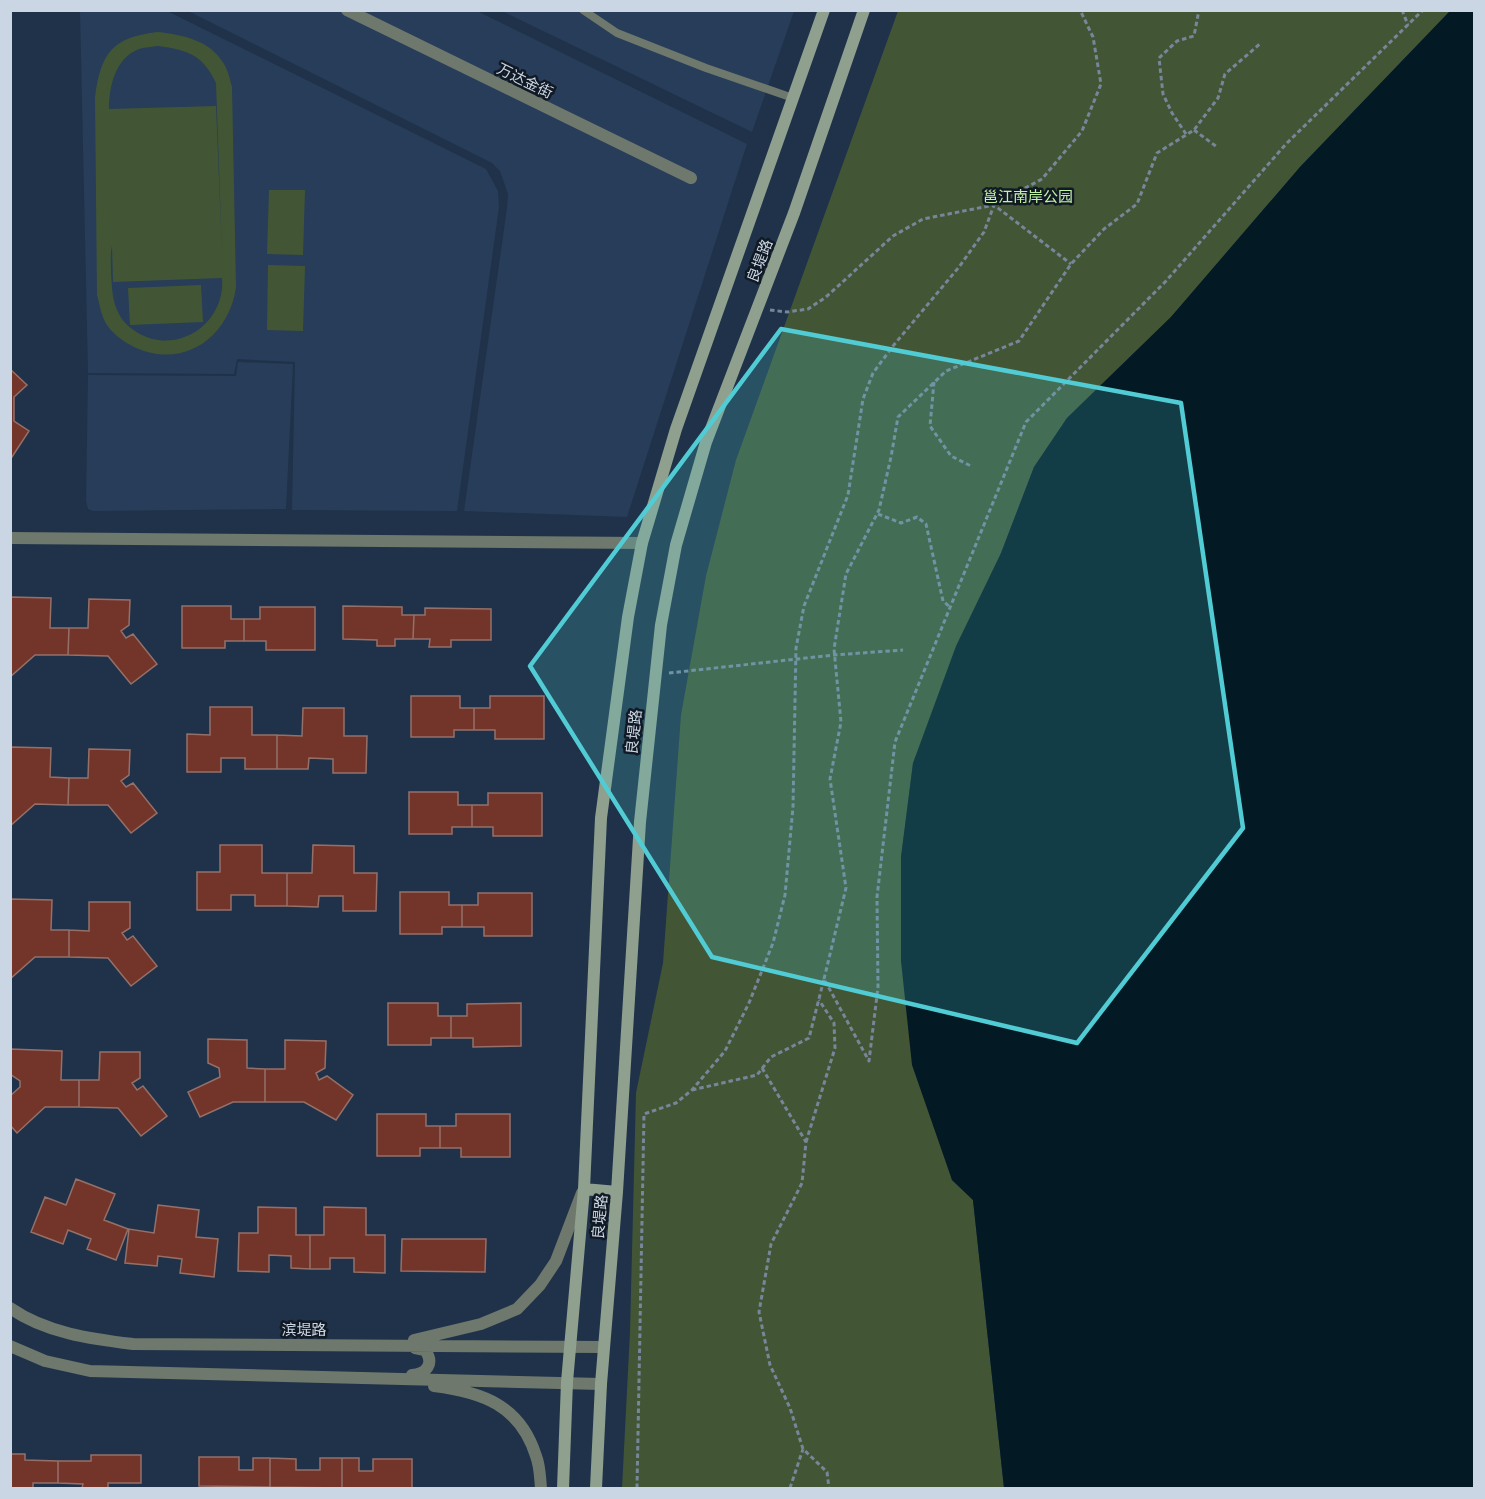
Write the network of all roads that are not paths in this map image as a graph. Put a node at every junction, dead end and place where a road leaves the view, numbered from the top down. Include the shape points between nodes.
1 (347, 10) edge
2 (583, 10) edge
3 (824, 10) edge
4 (864, 10) edge
5 (793, 98) junction
6 (691, 178) dead end
7 (10, 532) edge
8 (10, 538) edge
9 (35, 538) junction
10 (642, 543) junction
11 (10, 545) edge
12 (584, 1189) junction
13 (617, 1191) junction
14 (10, 1308) edge
15 (10, 1346) edge
16 (384, 1346) junction
17 (571, 1346) junction
18 (604, 1347) junction
19 (383, 1378) junction
20 (567, 1382) junction
21 (601, 1384) junction
22 (542, 1488) edge
23 (562, 1488) edge
24 (596, 1488) edge

1 - 6 street, 万达金街
2 - 5 lane via 617,33
3 - 5 main road, 良堤路
4 - 13 main road, 良堤路 via 794,213 706,442 676,545 661,625 640,822
5 - 10 main road, 良堤路 via 676,429
7 - 9 street
8 - 9 street
9 - 10 street
9 - 11 street
10 - 12 main road, 良堤路 via 601,819
12 - 13 main road
12 - 16 street via 556,1261 517,1310 482,1324
12 - 17 main road, 良堤路
13 - 18 main road, 良堤路
14 - 16 street, 滨堤路 via 52,1329 133,1344
15 - 19 street via 45,1361 90,1371
16 - 17 street, 滨堤路
16 - 19 street via 421,1348 430,1362 422,1373
17 - 18 street, 滨堤路
17 - 20 main road, 良堤路
18 - 21 main road, 良堤路
19 - 20 street
19 - 22 street via 464,1390 491,1399 520,1423 529,1438
20 - 21 street
20 - 23 main road, 良堤路
21 - 24 main road, 良堤路

